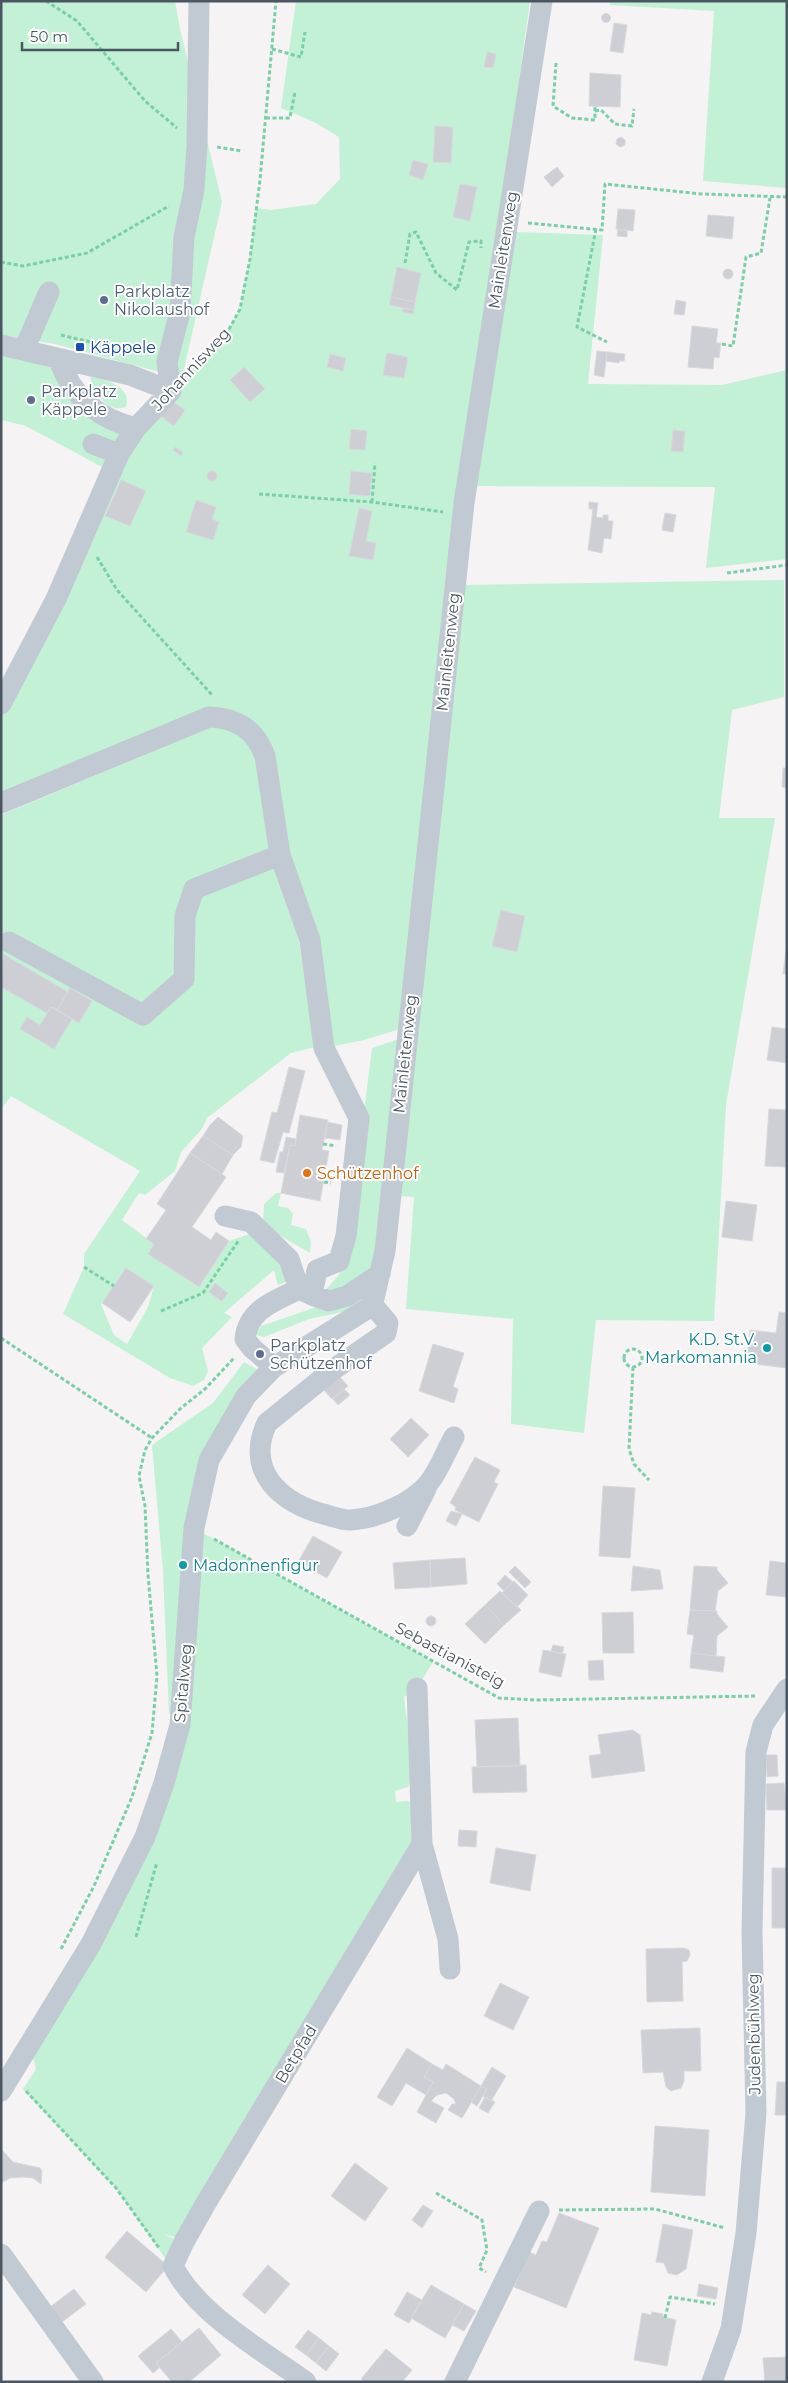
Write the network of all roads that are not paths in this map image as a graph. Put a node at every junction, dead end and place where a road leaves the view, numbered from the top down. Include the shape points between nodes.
1 (199, 1) edge
2 (542, 1) edge
3 (48, 292) dead end
4 (1, 345) edge
5 (24, 350) junction
6 (59, 359) junction
7 (172, 391) junction
8 (136, 428) junction
9 (93, 444) dead end
10 (119, 454) junction
11 (1, 704) edge
12 (1, 802) edge
13 (280, 855) junction
14 (9, 942) dead end
15 (225, 1216) dead end
16 (380, 1274) junction
17 (306, 1292) junction
18 (371, 1305) junction
19 (274, 1367) junction
20 (454, 1437) dead end
21 (428, 1484) junction
22 (406, 1526) dead end
23 (417, 1688) dead end
24 (784, 1692) edge
25 (422, 1844) junction
26 (450, 1969) dead end
27 (1, 2091) edge
28 (539, 2211) road end
29 (1, 2254) edge
30 (93, 2382) edge
31 (306, 2382) edge
32 (455, 2382) edge
33 (712, 2382) edge

1 - 7 street via 194,190 171,310 167,362
2 - 16 street, Mainleitenweg via 464,503
3 - 5 street
4 - 5 street
5 - 6 street
6 - 7 street via 130,375
6 - 8 street via 70,384 91,408 111,420
7 - 8 street, Johannisweg
8 - 10 street, Johannisweg
9 - 10 street
10 - 11 street, Johannisweg via 56,599
12 - 13 street via 193,722 209,717 234,720 252,732 265,756
13 - 14 street via 194,889 185,916 184,979 143,1015
13 - 17 street via 310,940 324,1048 359,1118 356,1165 343,1250 339,1261 317,1270
15 - 17 street via 250,1222 290,1259
16 - 17 street via 347,1296 329,1301
16 - 18 street, Mainleitenweg
17 - 19 street via 269,1304 257,1312 246,1326 245,1339
18 - 19 street, Spitalweg
18 - 21 street via 388,1323 386,1333 267,1422 259,1451 262,1469 284,1498 312,1511 348,1520 383,1514
19 - 27 street, Spitalweg via 246,1396 209,1460 194,1528 180,1725 145,1837 91,1944
20 - 21 street
21 - 22 street
23 - 25 street
24 - 33 street, Judenbühlweg via 763,1725 756,1752 752,1932 756,2113 746,2234 731,2330
25 - 26 street via 448,1939
25 - 31 street, Betpfad via 184,2242 174,2266 182,2282 216,2317
28 - 32 street
29 - 30 street

